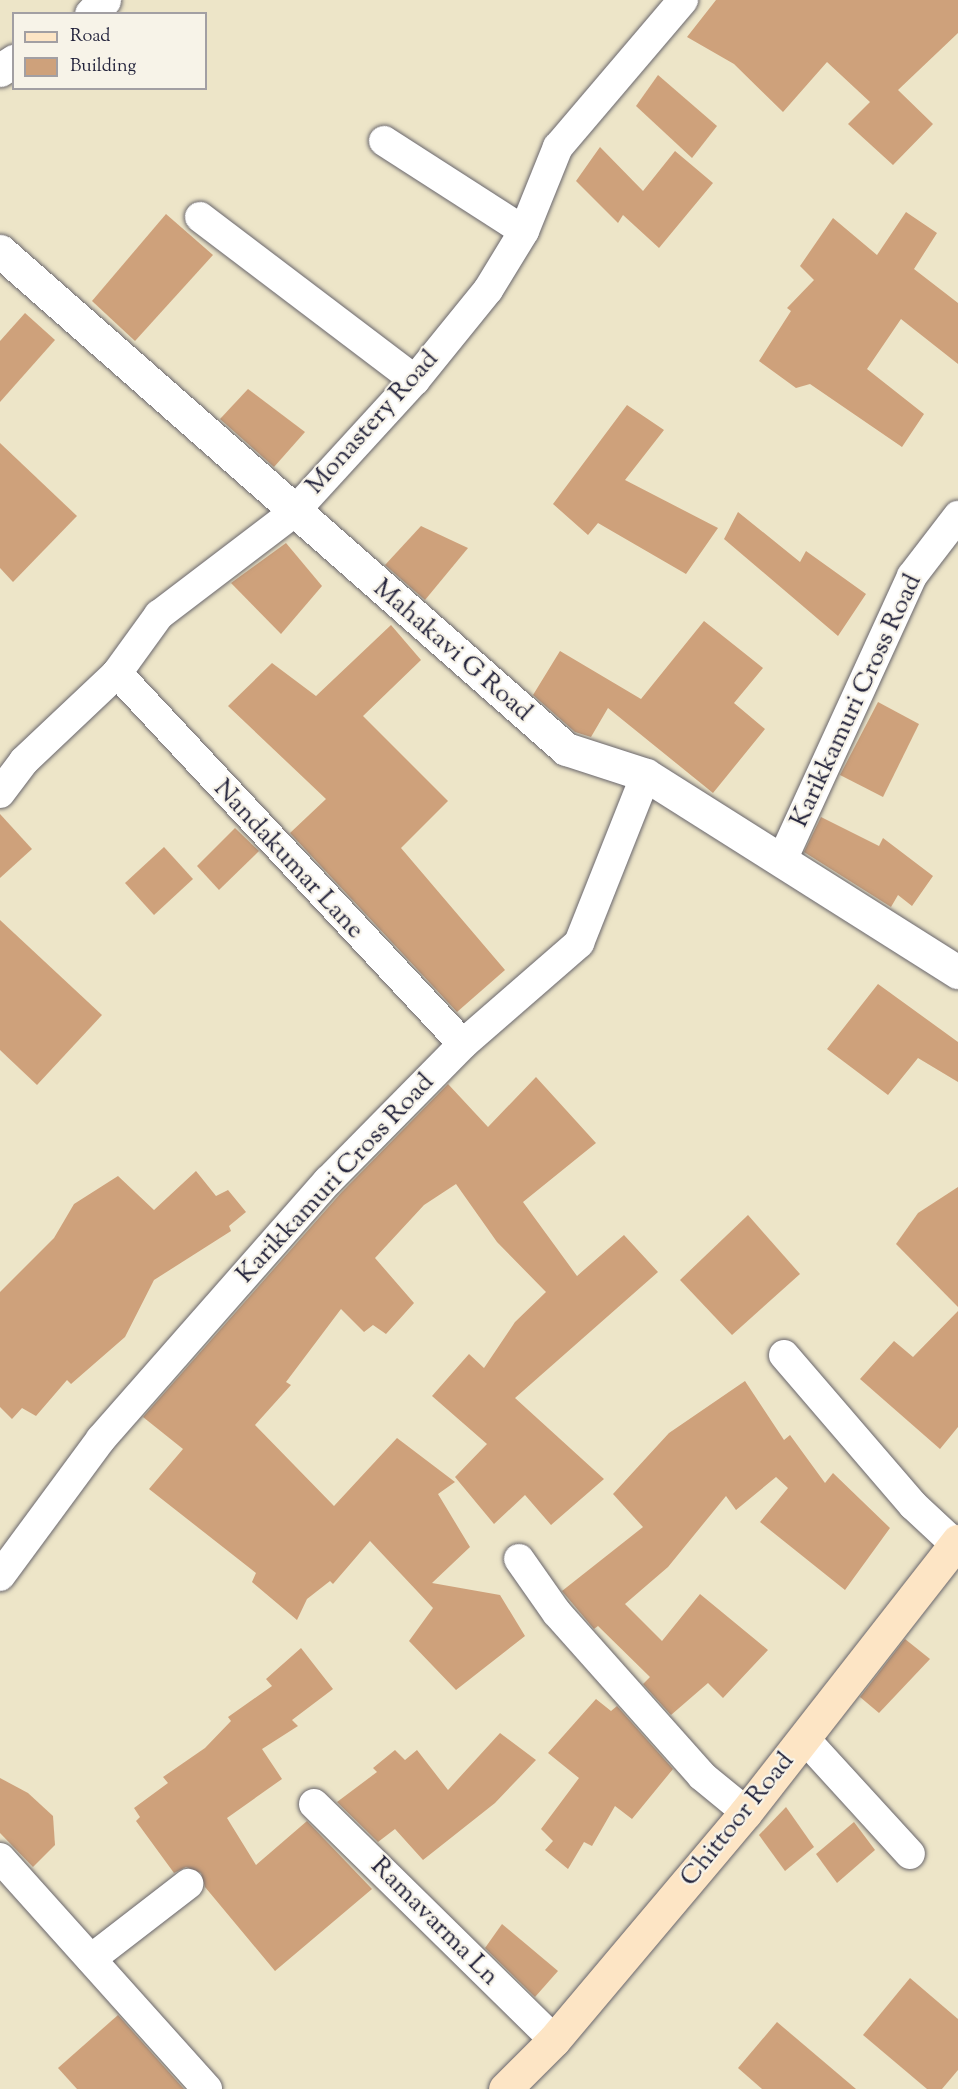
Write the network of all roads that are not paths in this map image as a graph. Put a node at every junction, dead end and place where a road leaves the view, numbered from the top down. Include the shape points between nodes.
1 (104, 0) edge
2 (683, 0) edge
3 (93, 12) edge
4 (384, 141) dead end
5 (200, 217) dead end
6 (524, 231) junction
7 (0, 251) edge
8 (415, 380) junction
9 (293, 513) junction
10 (958, 516) edge
11 (117, 673) junction
12 (646, 775) junction
13 (0, 793) edge
14 (782, 860) junction
15 (958, 972) edge
16 (463, 1044) junction
17 (784, 1355) dead end
18 (957, 1543) edge
19 (519, 1560) dead end
20 (0, 1576) edge
21 (804, 1738) junction
22 (314, 1804) dead end
23 (746, 1812) junction
24 (910, 1854) dead end
25 (0, 1858) edge
26 (188, 1884) dead end
27 (91, 1959) junction
28 (554, 2040) junction
29 (207, 2089) edge
30 (505, 2089) edge

1 - 3 street
2 - 6 street, Monastery Road via 558,147
4 - 6 street
5 - 8 street
6 - 8 street, Monastery Road via 488,290
7 - 9 street, Mahakavi G Road
8 - 9 street, Monastery Road
9 - 11 street, Monastery Road via 159,615
9 - 12 street, Mahakavi G Road via 566,749
10 - 14 street, Karikkamuri Cross Road via 912,576
11 - 13 street, Monastery Road via 24,761
11 - 16 street, Nandakumar Lane
12 - 14 street, Mahakavi G Road
12 - 16 street, Karikkamuri Cross Road via 579,943
14 - 15 street, Mahakavi G Road
16 - 20 street, Karikkamuri Cross Road via 328,1181 101,1439
17 - 18 street via 913,1505
18 - 21 main road, Chittoor Road
19 - 23 street via 557,1613 702,1776
21 - 23 main road, Chittoor Road
21 - 24 street
22 - 28 street, Ramavarma Ln
23 - 28 main road, Chittoor Road
25 - 27 street
26 - 27 street
27 - 29 street
28 - 30 main road, Chittoor Road

